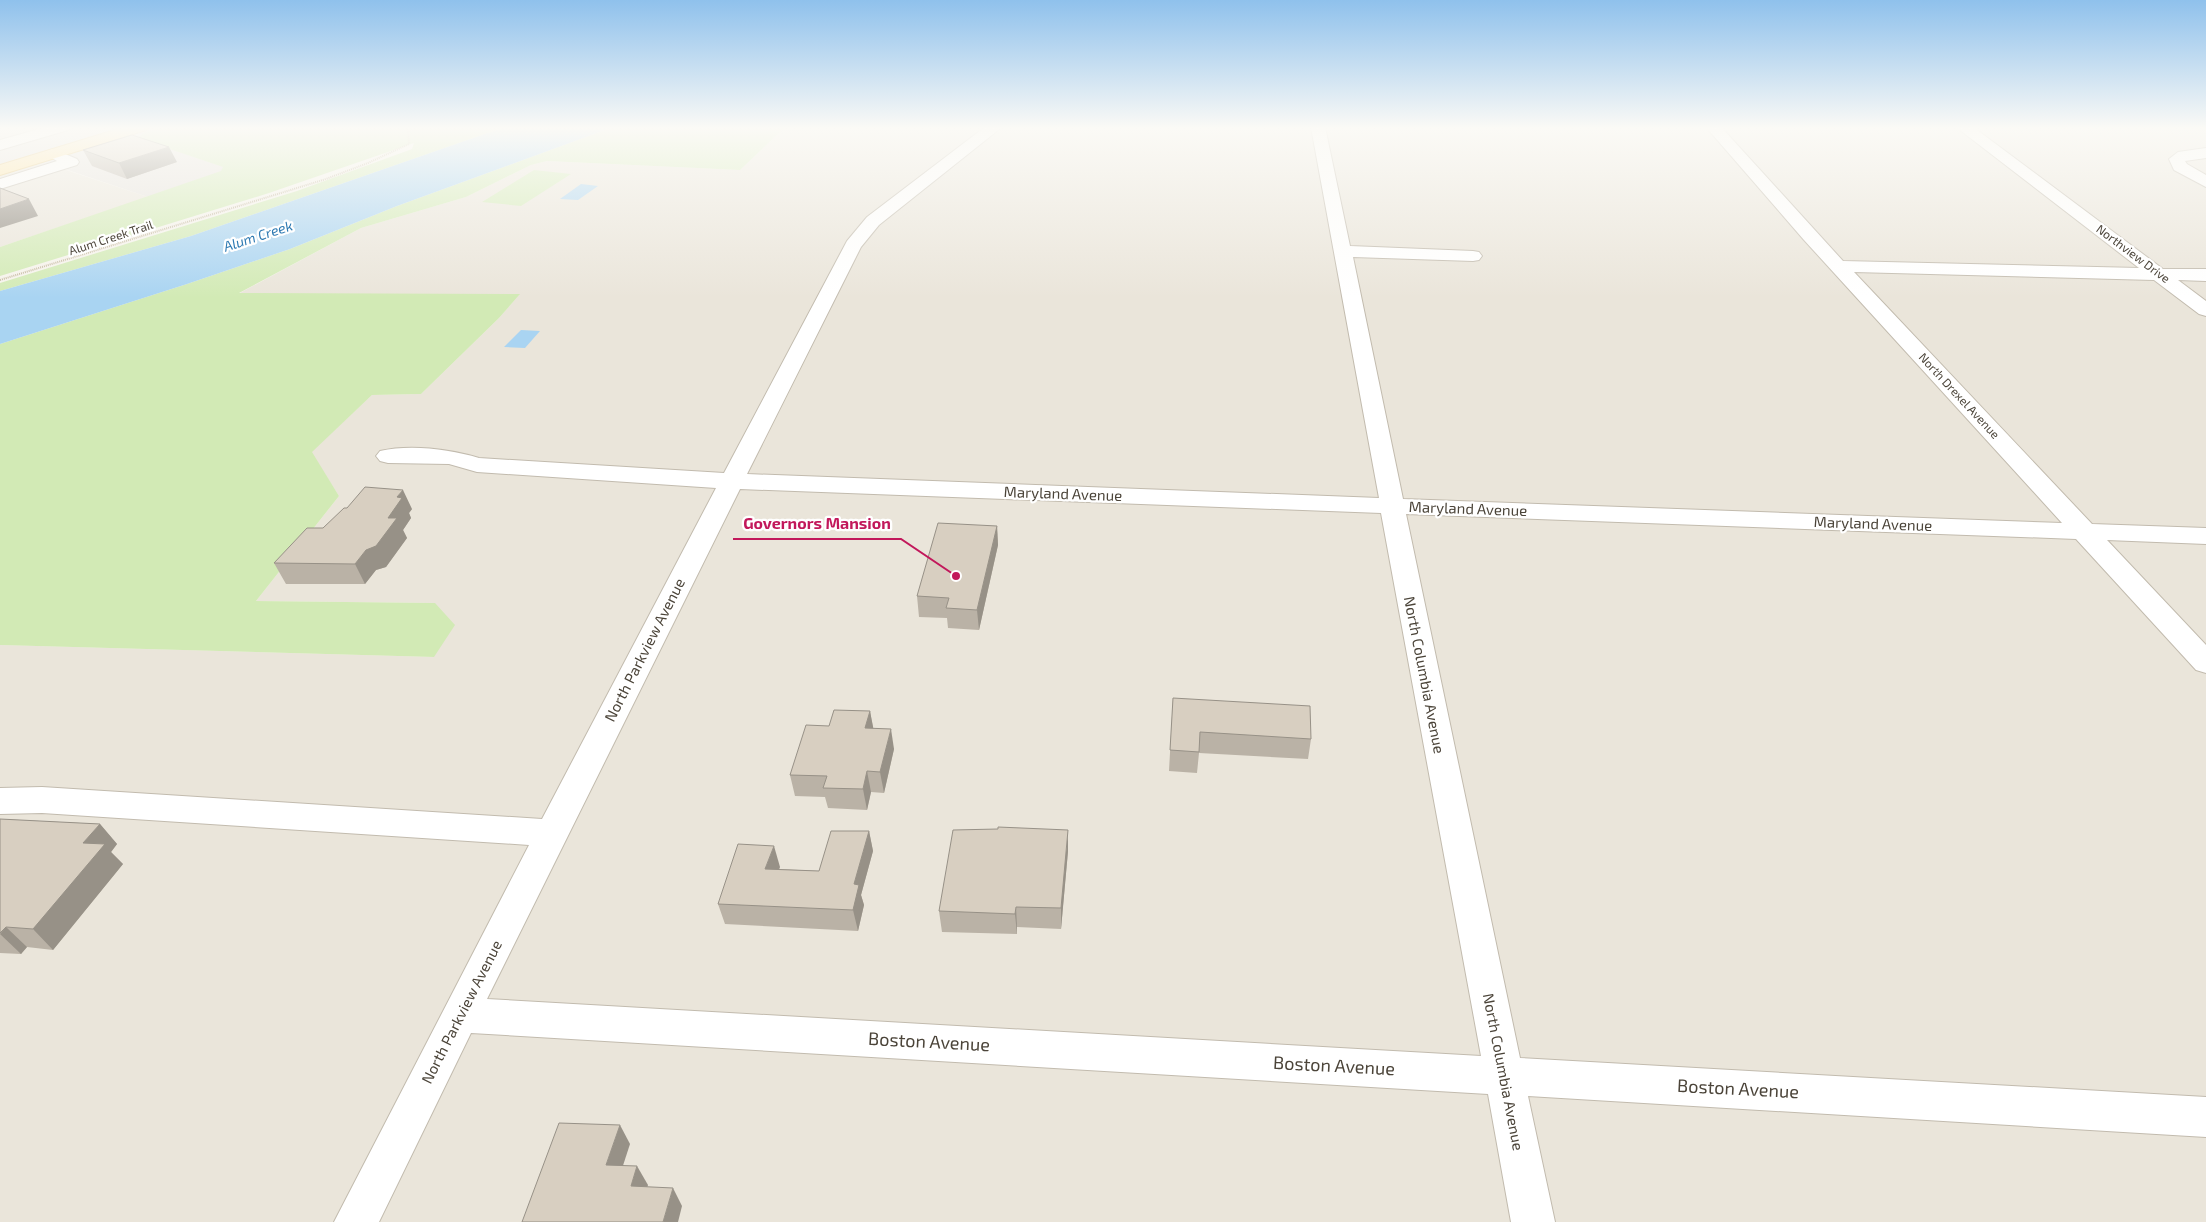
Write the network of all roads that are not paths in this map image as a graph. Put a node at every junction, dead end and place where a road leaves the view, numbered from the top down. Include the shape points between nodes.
1 (921, 184) edge
2 (1329, 184) edge
3 (1765, 184) edge
4 (2039, 184) edge
5 (1342, 252) junction
6 (1473, 256) dead end
7 (1839, 266) junction
8 (2159, 274) junction
9 (2206, 275) edge
10 (2206, 310) edge
11 (388, 456) dead end
12 (730, 481) junction
13 (1391, 506) junction
14 (2084, 532) junction
15 (2206, 536) edge
16 (2206, 663) edge
17 (0, 800) edge
18 (552, 833) junction
19 (461, 1015) junction
20 (1504, 1076) junction
21 (2206, 1117) edge
22 (356, 1222) edge
23 (1533, 1222) edge

1 - 12 street, North Parkview Avenue via 873,221 852,245
2 - 5 street, North Columbia Avenue
3 - 7 street, North Drexel Avenue
4 - 8 street, Northview Drive
5 - 6 street
5 - 13 street, North Columbia Avenue
7 - 8 street
7 - 14 street, North Drexel Avenue
8 - 9 street
8 - 10 street, Northview Drive
11 - 12 street, Maryland Avenue via 451,457 477,465
12 - 13 street, Maryland Avenue
12 - 18 street, North Parkview Avenue
13 - 14 street, Maryland Avenue
13 - 20 street, North Columbia Avenue
14 - 15 street, Maryland Avenue
14 - 16 street, North Drexel Avenue
17 - 18 street via 42,800
18 - 19 street, North Parkview Avenue
19 - 20 street, Boston Avenue
19 - 22 street, North Parkview Avenue
20 - 21 street, Boston Avenue
20 - 23 street, North Columbia Avenue

